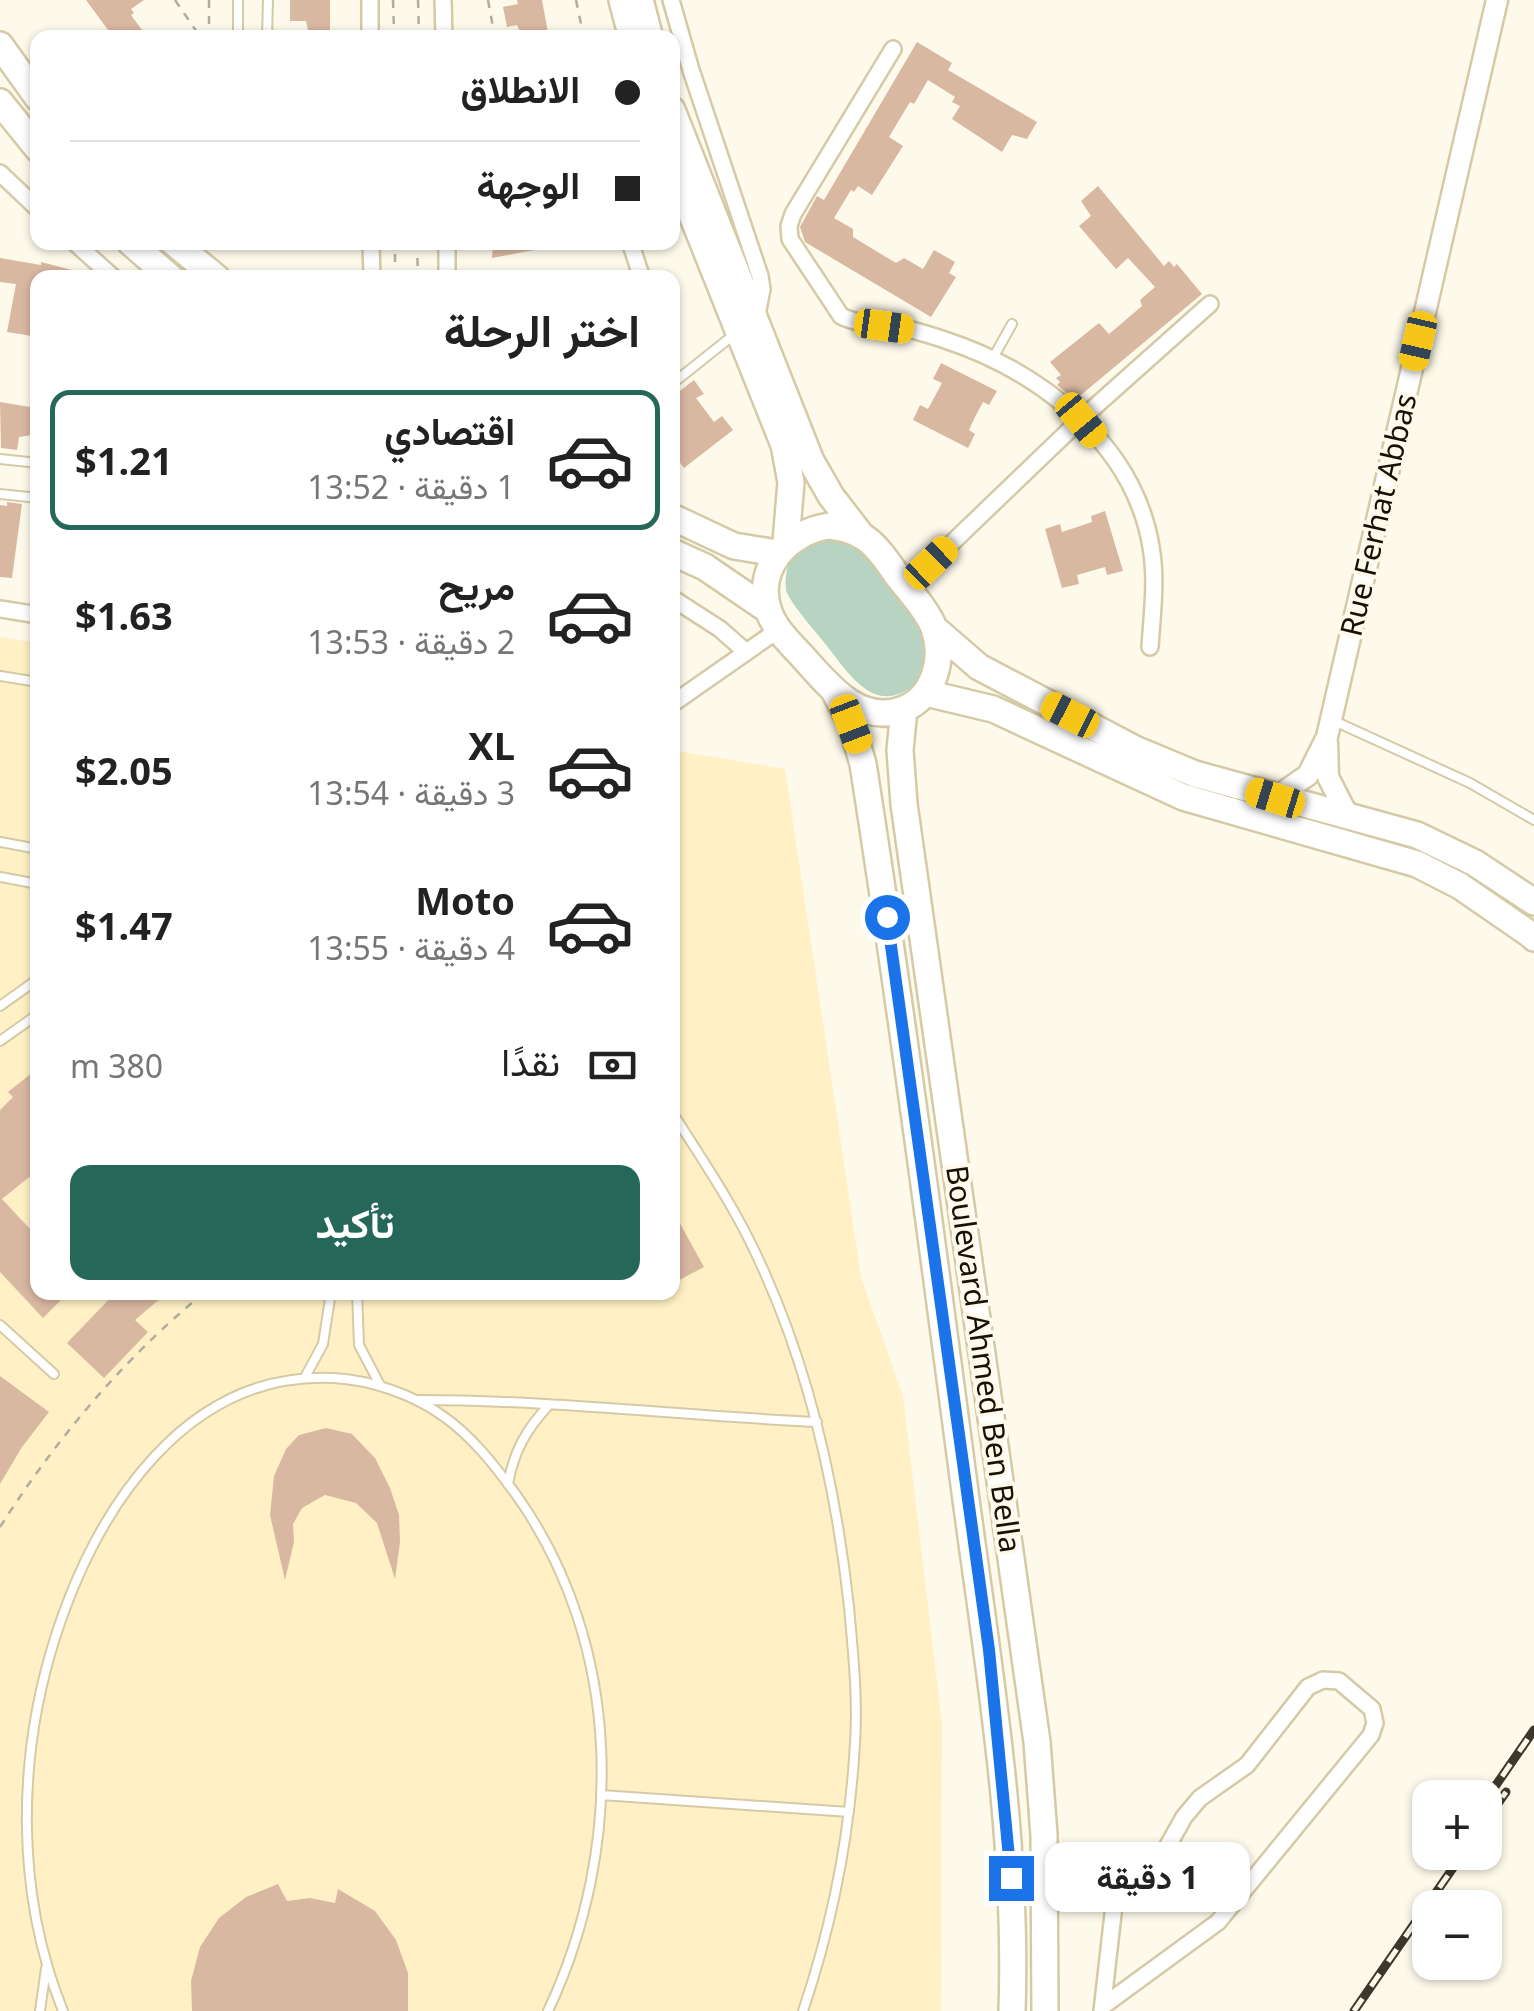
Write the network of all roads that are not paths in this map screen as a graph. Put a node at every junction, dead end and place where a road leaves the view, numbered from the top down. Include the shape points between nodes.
1 (238, 0) edge
2 (268, 0) edge
3 (370, 0) edge
4 (443, 0) edge
5 (622, 0) edge
6 (640, 0) edge
7 (671, 0) edge
8 (1496, 0) edge
9 (238, 30) edge
10 (268, 30) edge
11 (370, 30) edge
12 (444, 30) edge
13 (630, 30) edge
14 (648, 30) edge
15 (680, 30) edge
16 (680, 32) edge
17 (0, 46) edge
18 (893, 49) dead end
19 (30, 87) edge
20 (0, 102) edge
21 (680, 133) edge
22 (30, 139) edge
23 (0, 173) edge
24 (680, 182) edge
25 (30, 201) edge
26 (82, 250) edge
27 (139, 250) edge
28 (183, 250) edge
29 (101, 270) edge
30 (163, 270) edge
31 (207, 270) edge
32 (1210, 304) dead end
33 (748, 324) junction
34 (1012, 324) dead end
35 (993, 358) junction
36 (680, 378) edge
37 (1081, 420) junction
38 (0, 459) edge
39 (30, 462) edge
40 (0, 494) edge
41 (30, 497) edge
42 (680, 521) edge
43 (861, 535) junction
44 (782, 548) junction
45 (680, 556) edge
46 (906, 587) junction
47 (680, 603) edge
48 (0, 609) edge
49 (30, 614) edge
50 (773, 620) junction
51 (934, 628) junction
52 (1150, 646) dead end
53 (745, 651) junction
54 (0, 676) edge
55 (30, 681) edge
56 (834, 692) junction
57 (926, 693) junction
58 (680, 698) edge
59 (904, 709) junction
60 (1330, 728) junction
61 (1275, 798) junction
62 (1348, 816) junction
63 (1534, 820) edge
64 (0, 842) edge
65 (30, 848) edge
66 (0, 878) edge
67 (30, 883) edge
68 (1534, 902) edge
69 (1533, 937) edge
70 (30, 985) edge
71 (0, 1006) edge
72 (30, 1020) edge
73 (0, 1042) edge
74 (680, 1125) edge
75 (330, 1300) edge
76 (357, 1300) edge
77 (0, 1326) edge
78 (54, 1374) dead end
79 (305, 1377) junction
80 (383, 1388) junction
81 (419, 1400) junction
82 (548, 1406) junction
83 (817, 1422) junction
84 (508, 1484) junction
85 (601, 1795) junction
86 (849, 1812) junction
87 (1118, 1870) dead end
88 (1114, 1900) junction
89 (47, 1963) junction
90 (1103, 2009) edge
91 (40, 2011) edge
92 (64, 2011) edge
93 (548, 2011) edge
94 (803, 2011) edge
95 (1012, 2011) edge
96 (1046, 2011) edge

1 - 9 lane
2 - 10 lane
3 - 11 street
4 - 12 street
5 - 13 main road
6 - 14 main road
7 - 15 street
8 - 60 street, Rue Ferhat Abbas
16 - 33 street via 760,276
17 - 19 main road
18 - 35 street via 792,214 790,239 840,316 909,329
20 - 22 main road
21 - 33 main road
23 - 25 street
24 - 33 main road
26 - 29 street
27 - 30 main road
28 - 31 main road
32 - 37 street
33 - 36 lane
33 - 43 main road via 811,461
33 - 44 main road via 788,461 791,498
34 - 35 lane
35 - 37 street
37 - 46 street
37 - 52 street via 1137,498 1154,579
38 - 39 lane
40 - 41 lane
42 - 44 main road via 734,546
43 - 44 main road via 812,528
43 - 46 main road
44 - 50 main road via 766,588
45 - 50 main road via 706,567
46 - 51 main road
47 - 53 street
48 - 49 street
50 - 53 street
50 - 56 main road
51 - 57 main road via 938,665
51 - 61 main road via 979,667 1135,748
53 - 58 street
54 - 55 lane
56 - 59 main road via 865,710
56 - 95 main road, Boulevard Ahmed Ben Bella via 863,764 911,1070 1010,1840
57 - 59 main road
57 - 69 main road via 993,709 1183,798 1417,864
59 - 96 main road, Boulevard Ahmed Ben Bella via 904,804 1037,1742
60 - 61 street, Rue Ferhat Abbas via 1308,775
60 - 62 street, Rue Ferhat Abbas via 1328,777
60 - 63 lane via 1470,784
61 - 62 main road
62 - 68 main road via 1418,835
64 - 65 lane
66 - 67 lane
70 - 71 lane
72 - 73 lane
74 - 83 lane via 757,1255
75 - 79 lane via 324,1344
76 - 80 lane via 360,1345
77 - 78 lane
79 - 80 lane
79 - 89 lane via 240,1392 173,1438 124,1495 73,1591 41,1690 27,1792 31,1878
80 - 81 lane
81 - 82 lane
81 - 84 lane via 466,1435
82 - 83 lane
82 - 84 lane via 516,1448
83 - 86 lane via 840,1533 854,1663
84 - 85 lane via 542,1534 578,1617 598,1705
85 - 86 lane
85 - 93 lane via 583,1919
86 - 94 lane
87 - 88 street
88 - 90 street
88 - 90 street via 1147,1883 1192,1807 1247,1765 1308,1686 1339,1681 1368,1703 1375,1716 1371,1734 1218,1922
89 - 91 lane
89 - 92 lane

